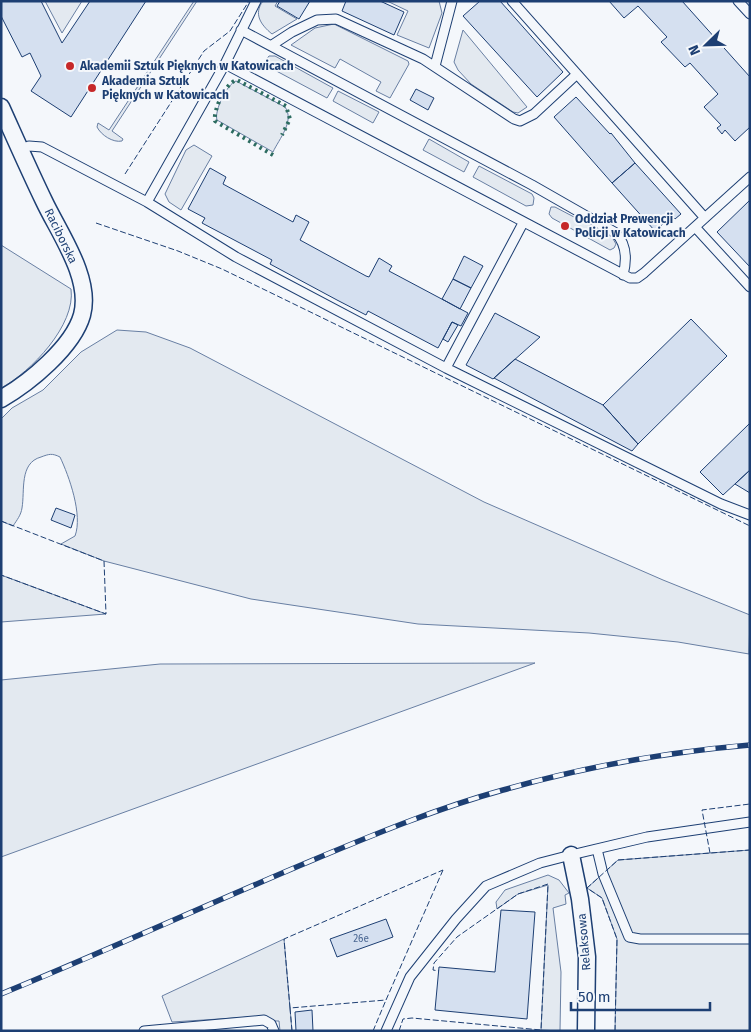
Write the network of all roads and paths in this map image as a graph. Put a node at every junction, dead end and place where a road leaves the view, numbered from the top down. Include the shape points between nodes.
1 (256, 1) edge
2 (452, 1) edge
3 (512, 1) edge
4 (738, 1) edge
5 (750, 14) edge
6 (241, 30) junction
7 (272, 45) junction
8 (225, 64) junction
9 (435, 66) junction
10 (577, 74) junction
11 (1, 107) edge
12 (21, 149) junction
13 (750, 177) edge
14 (147, 202) junction
15 (704, 218) junction
16 (523, 222) junction
17 (695, 227) junction
18 (623, 275) junction
19 (750, 287) edge
20 (446, 368) junction
21 (1, 399) edge
22 (750, 515) edge
23 (750, 822) edge
24 (597, 849) junction
25 (571, 855) junction
26 (750, 940) edge
27 (144, 1031) edge
28 (274, 1031) edge
29 (386, 1031) edge
30 (586, 1031) edge

1 - 6 lane
2 - 9 lane
3 - 10 lane
4 - 5 lane
6 - 7 lane
6 - 8 lane
7 - 9 lane via 317,20 336,18
7 - 18 lane via 616,233 625,250
8 - 14 lane
8 - 16 lane
9 - 10 lane via 520,121 534,114
10 - 15 lane
11 - 12 street, Raciborska
12 - 14 lane via 42,147
12 - 21 street, Raciborska via 74,257 84,295 82,316 65,346 46,365
13 - 15 lane
14 - 20 lane via 236,257
15 - 17 lane
16 - 18 lane
16 - 20 lane
17 - 18 lane via 637,278
17 - 19 lane
20 - 22 lane via 721,504
23 - 24 lane via 648,837
24 - 25 lane
24 - 26 lane via 603,874 629,936 640,939
25 - 29 lane via 540,863 486,886 410,977
25 - 30 street, Relaksowa via 587,957
27 - 28 lane via 264,1020

